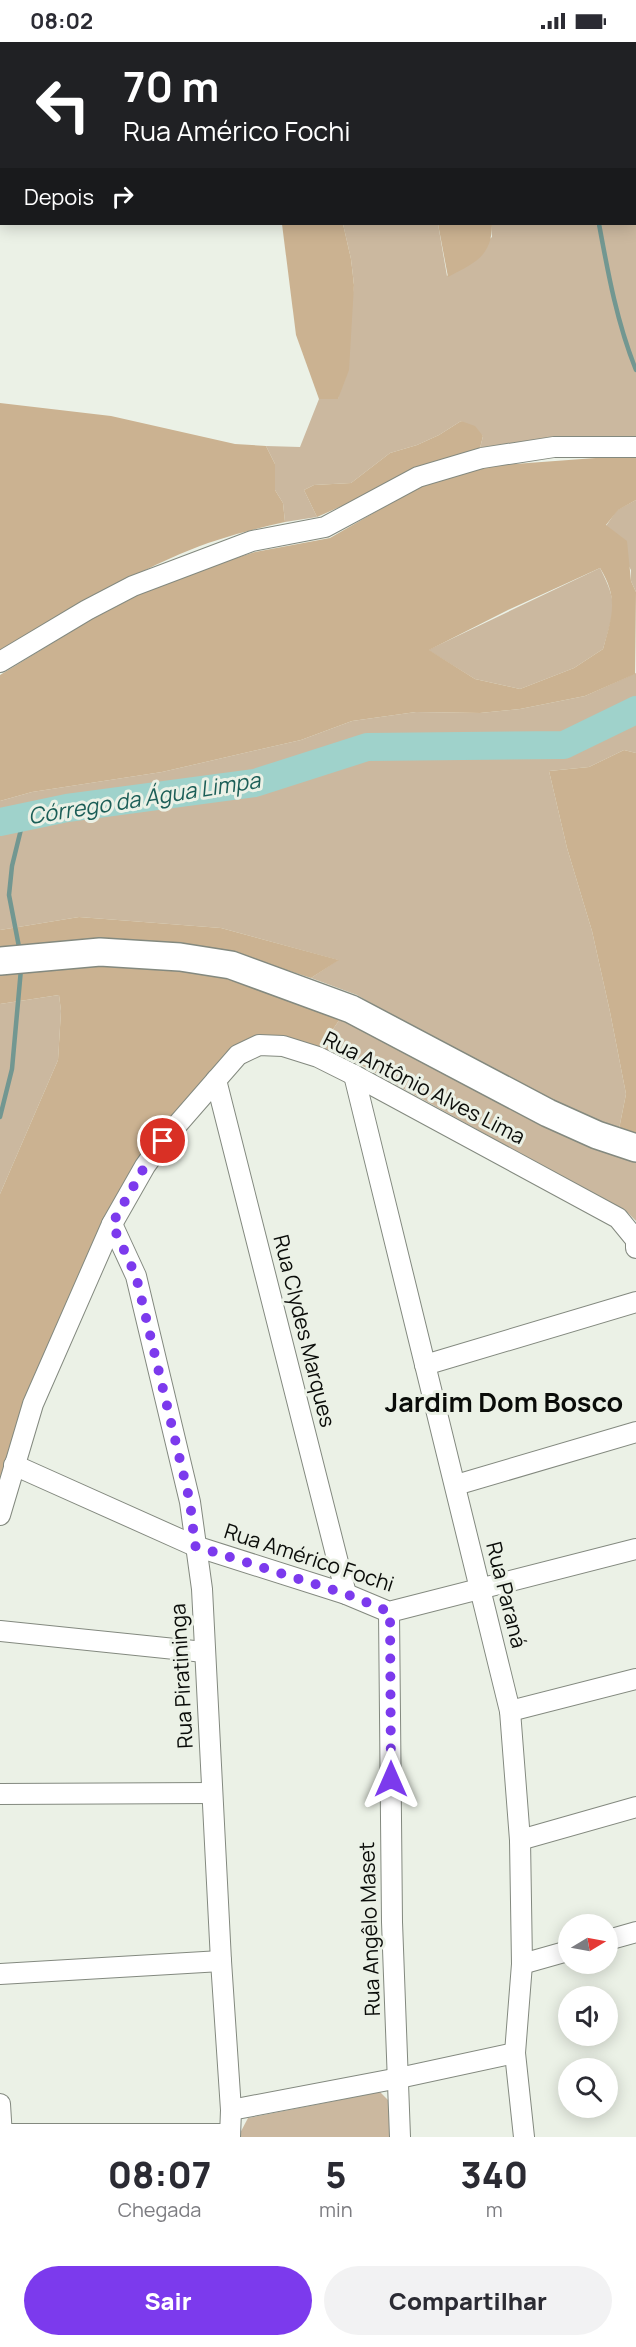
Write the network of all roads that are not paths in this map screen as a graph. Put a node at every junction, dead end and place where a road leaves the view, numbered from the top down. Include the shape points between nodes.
1 (636, 447) edge
2 (0, 662) edge
3 (0, 961) edge
4 (354, 1075) junction
5 (216, 1080) junction
6 (636, 1148) edge
7 (112, 1224) junction
8 (636, 1248) edge
9 (636, 1302) edge
10 (425, 1365) junction
11 (636, 1432) edge
12 (14, 1465) junction
13 (456, 1485) junction
14 (0, 1515) edge
15 (195, 1546) junction
16 (636, 1549) edge
17 (479, 1590) junction
18 (346, 1594) junction
19 (390, 1612) junction
20 (0, 1631) edge
21 (204, 1652) junction
22 (636, 1679) edge
23 (510, 1711) junction
24 (212, 1793) junction
25 (0, 1794) edge
26 (636, 1807) edge
27 (520, 1840) junction
28 (636, 1932) edge
29 (618, 1937) edge
30 (558, 1954) edge
31 (221, 1961) junction
32 (522, 1964) junction
33 (0, 1974) edge
34 (515, 2053) junction
35 (399, 2078) junction
36 (0, 2104) edge
37 (231, 2110) junction
38 (230, 2135) edge
39 (2, 2136) edge
40 (400, 2137) edge
41 (524, 2137) edge

1 - 2 street via 554,447 482,458 418,477 325,527 252,541 133,586
3 - 6 main road via 100,952 231,965 351,1009 548,1113
4 - 5 street, Rua Antônio Alves Lima via 318,1057 283,1046 260,1045 238,1055
4 - 8 street, Rua Antônio Alves Lima via 618,1218 636,1240
4 - 10 street, Rua Paraná
5 - 7 street, Rua Antônio Alves Lima via 163,1141
5 - 18 street, Rua Clydes Marques
7 - 12 street, Rua Antônio Alves Lima via 33,1404
7 - 15 street, Rua Piratininga via 136,1276 190,1502
9 - 10 street
10 - 13 street, Rua Paraná
11 - 13 street
12 - 14 street, Rua Antônio Alves Lima
12 - 15 street, Rua Américo Fochi
13 - 17 street, Rua Paraná
15 - 18 street, Rua Américo Fochi
15 - 21 street, Rua Piratininga via 202,1590
16 - 17 street, Rua Américo Fochi
17 - 19 street, Rua Américo Fochi
17 - 23 street, Rua Paraná
18 - 19 street, Rua Américo Fochi
19 - 35 street, Rua Angêlo Maset via 392,1922
20 - 21 street
21 - 24 street, Rua Piratininga
22 - 23 street
23 - 27 street, Rua Paraná
24 - 25 street
24 - 31 street, Rua Piratininga
26 - 27 street
27 - 32 street, Rua Paraná
28 - 29 street
30 - 32 street
31 - 33 street
31 - 37 street, Rua Piratininga
32 - 34 street, Rua Paraná
34 - 35 street
34 - 41 street, Rua Paraná
35 - 37 street
35 - 40 street, Rua Angêlo Maset
36 - 39 street
37 - 38 street, Rua Piratininga
38 - 39 street

